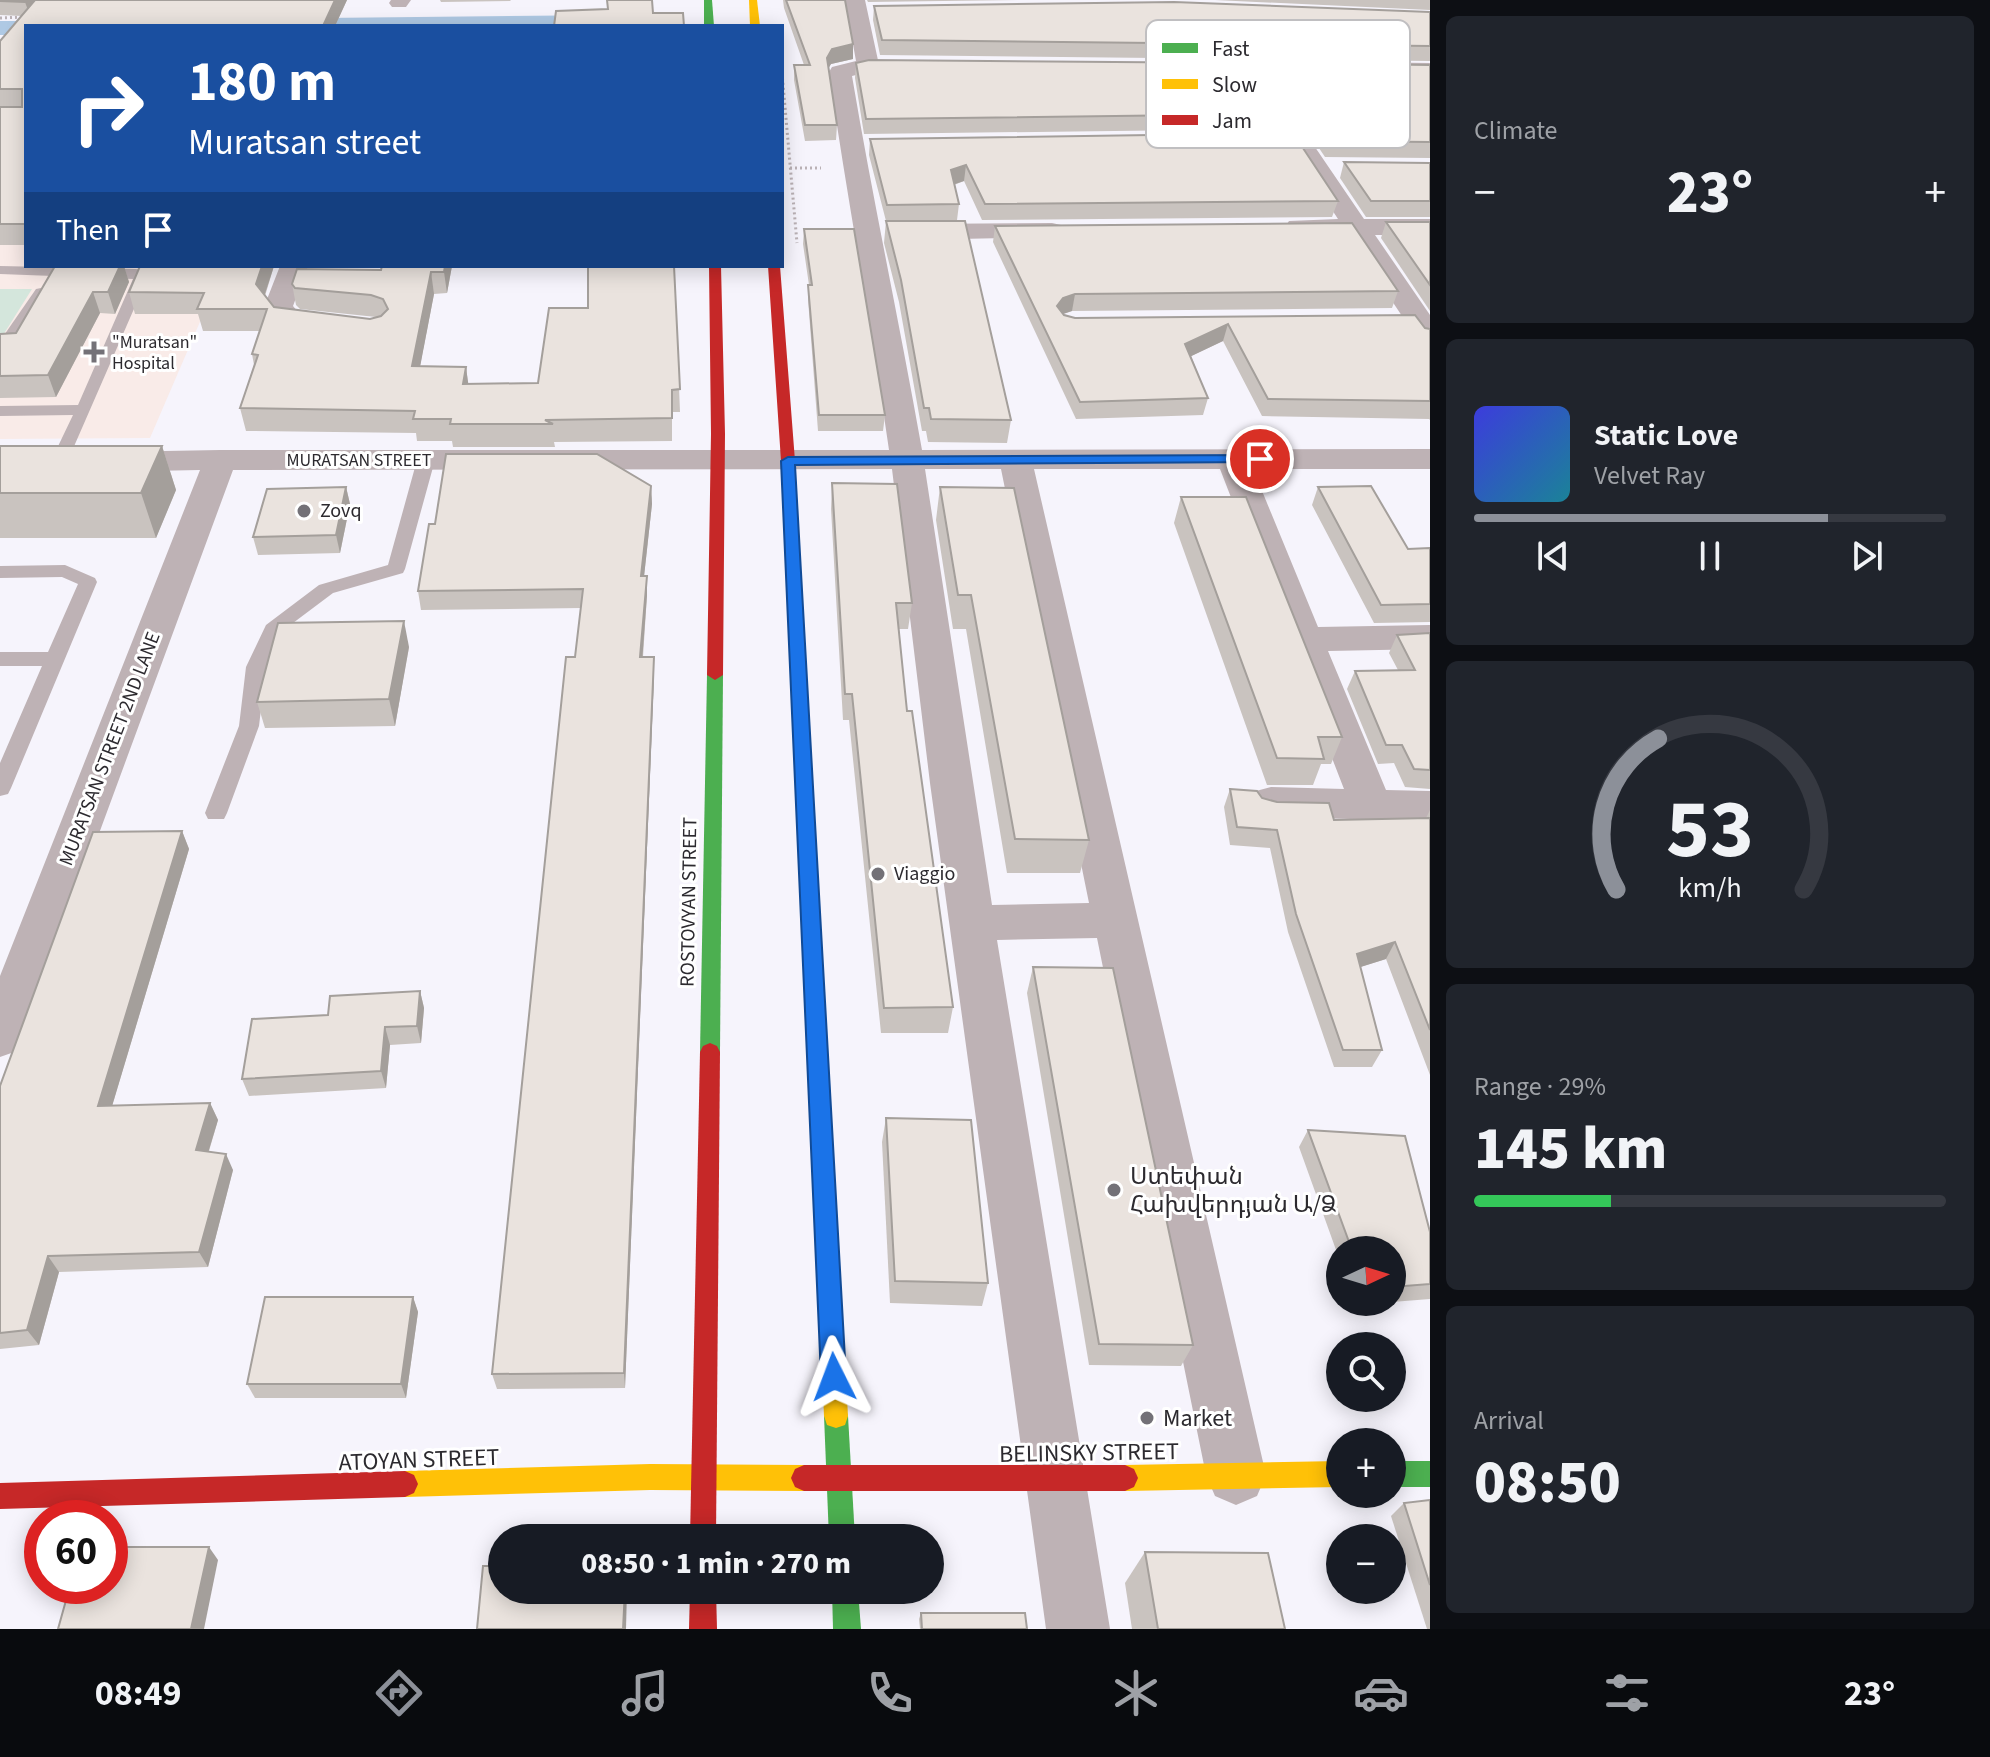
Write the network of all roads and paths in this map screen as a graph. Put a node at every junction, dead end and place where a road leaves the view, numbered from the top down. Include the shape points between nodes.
1 (708, 0) edge
2 (753, 0) edge
3 (862, 7) edge
4 (32, 17) edge
5 (0, 18) edge
6 (709, 24) edge
7 (755, 24) edge
8 (1410, 70) edge
9 (1430, 70) edge
10 (877, 142) edge
11 (852, 147) junction
12 (1303, 148) edge
13 (1316, 167) junction
14 (1344, 167) edge
15 (1355, 226) junction
16 (1276, 227) edge
17 (1430, 227) edge
18 (1071, 230) edge
19 (865, 232) junction
20 (293, 268) edge
21 (715, 268) edge
22 (774, 268) edge
23 (0, 270) edge
24 (55, 271) junction
25 (1385, 320) edge
26 (360, 327) edge
27 (1423, 328) edge
28 (0, 353) edge
29 (84, 410) junction
30 (0, 411) edge
31 (1015, 459) junction
32 (1232, 459) junction
33 (1430, 459) edge
34 (220, 460) junction
35 (426, 460) junction
36 (907, 460) junction
37 (718, 461) junction
38 (788, 461) junction
39 (59, 463) junction
40 (0, 464) edge
41 (0, 572) edge
42 (1430, 637) edge
43 (1304, 639) junction
44 (0, 659) edge
45 (55, 659) junction
46 (0, 788) edge
47 (1271, 802) edge
48 (1372, 806) junction
49 (1430, 806) edge
50 (216, 813) dead end
51 (1116, 920) junction
52 (973, 923) junction
53 (0, 1037) edge
54 (1326, 1474) edge
55 (1406, 1474) edge
56 (1430, 1474) edge
57 (1236, 1475) junction
58 (703, 1478) junction
59 (839, 1478) junction
60 (1056, 1479) junction
61 (0, 1496) edge
62 (703, 1524) edge
63 (841, 1524) edge
64 (703, 1604) edge
65 (846, 1604) edge
66 (703, 1629) edge
67 (847, 1629) edge
68 (1078, 1629) edge

1 - 6 main road
2 - 7 main road
3 - 11 street via 876,65 840,72
4 - 5 path
8 - 9 street
10 - 11 street
11 - 19 street
12 - 13 street
13 - 14 street
13 - 15 street
15 - 16 street
15 - 17 street
15 - 27 street
18 - 19 street
19 - 36 street
20 - 26 street via 278,307 289,320
21 - 37 main road, ROSTOVYAN STREET
22 - 38 main road
23 - 24 lane
24 - 28 lane
24 - 29 lane via 136,273 140,279
25 - 27 street
29 - 30 lane
29 - 39 lane
31 - 32 street
31 - 36 street
31 - 51 street
32 - 33 street
32 - 43 street
34 - 35 street, MURATSAN STREET
34 - 39 street, MURATSAN STREET
34 - 53 street, MURATSAN STREET 2ND LANE
35 - 37 street, MURATSAN STREET
35 - 50 lane via 396,569 326,589 273,629 256,667 249,726
36 - 38 street
36 - 52 street
37 - 38 street
37 - 58 main road, ROSTOVYAN STREET
38 - 59 main road
39 - 40 street, MURATSAN STREET
41 - 45 lane via 65,571 88,582
42 - 43 street
43 - 48 street
44 - 45 lane
45 - 46 lane
47 - 48 street
48 - 49 street
51 - 52 street
51 - 57 street
52 - 60 street
54 - 57 main road, BELINSKY STREET
55 - 56 main road
57 - 60 main road, BELINSKY STREET
58 - 59 main road, ATOYAN STREET
58 - 61 main road, ATOYAN STREET
58 - 62 main road, ROSTOVYAN STREET
59 - 60 main road, BELINSKY STREET
59 - 63 main road
60 - 68 street
64 - 66 main road
65 - 67 main road

